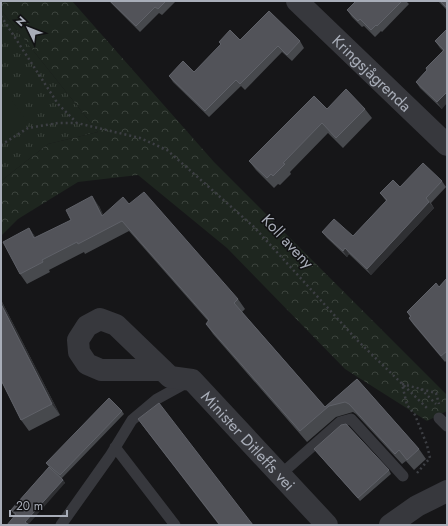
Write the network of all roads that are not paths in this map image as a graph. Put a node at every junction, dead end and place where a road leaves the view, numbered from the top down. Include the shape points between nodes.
1 (297, 1) edge
2 (447, 145) edge
3 (163, 370) dead end
4 (192, 380) junction
5 (438, 418) road end
6 (447, 426) edge
7 (115, 447) junction
8 (280, 475) junction
9 (408, 476) road end
10 (447, 491) edge
11 (61, 525) edge
12 (175, 525) edge
13 (327, 525) edge
14 (390, 525) edge

1 - 2 street, Kringsjågrenda
3 - 4 street, Minister Ditleffs vei via 170,377
4 - 7 lane via 157,399 132,420
4 - 8 street, Minister Ditleffs vei
5 - 6 lane
7 - 11 lane
7 - 12 lane
8 - 9 lane via 340,422 350,419
8 - 13 street, Minister Ditleffs vei
10 - 14 street via 417,506

